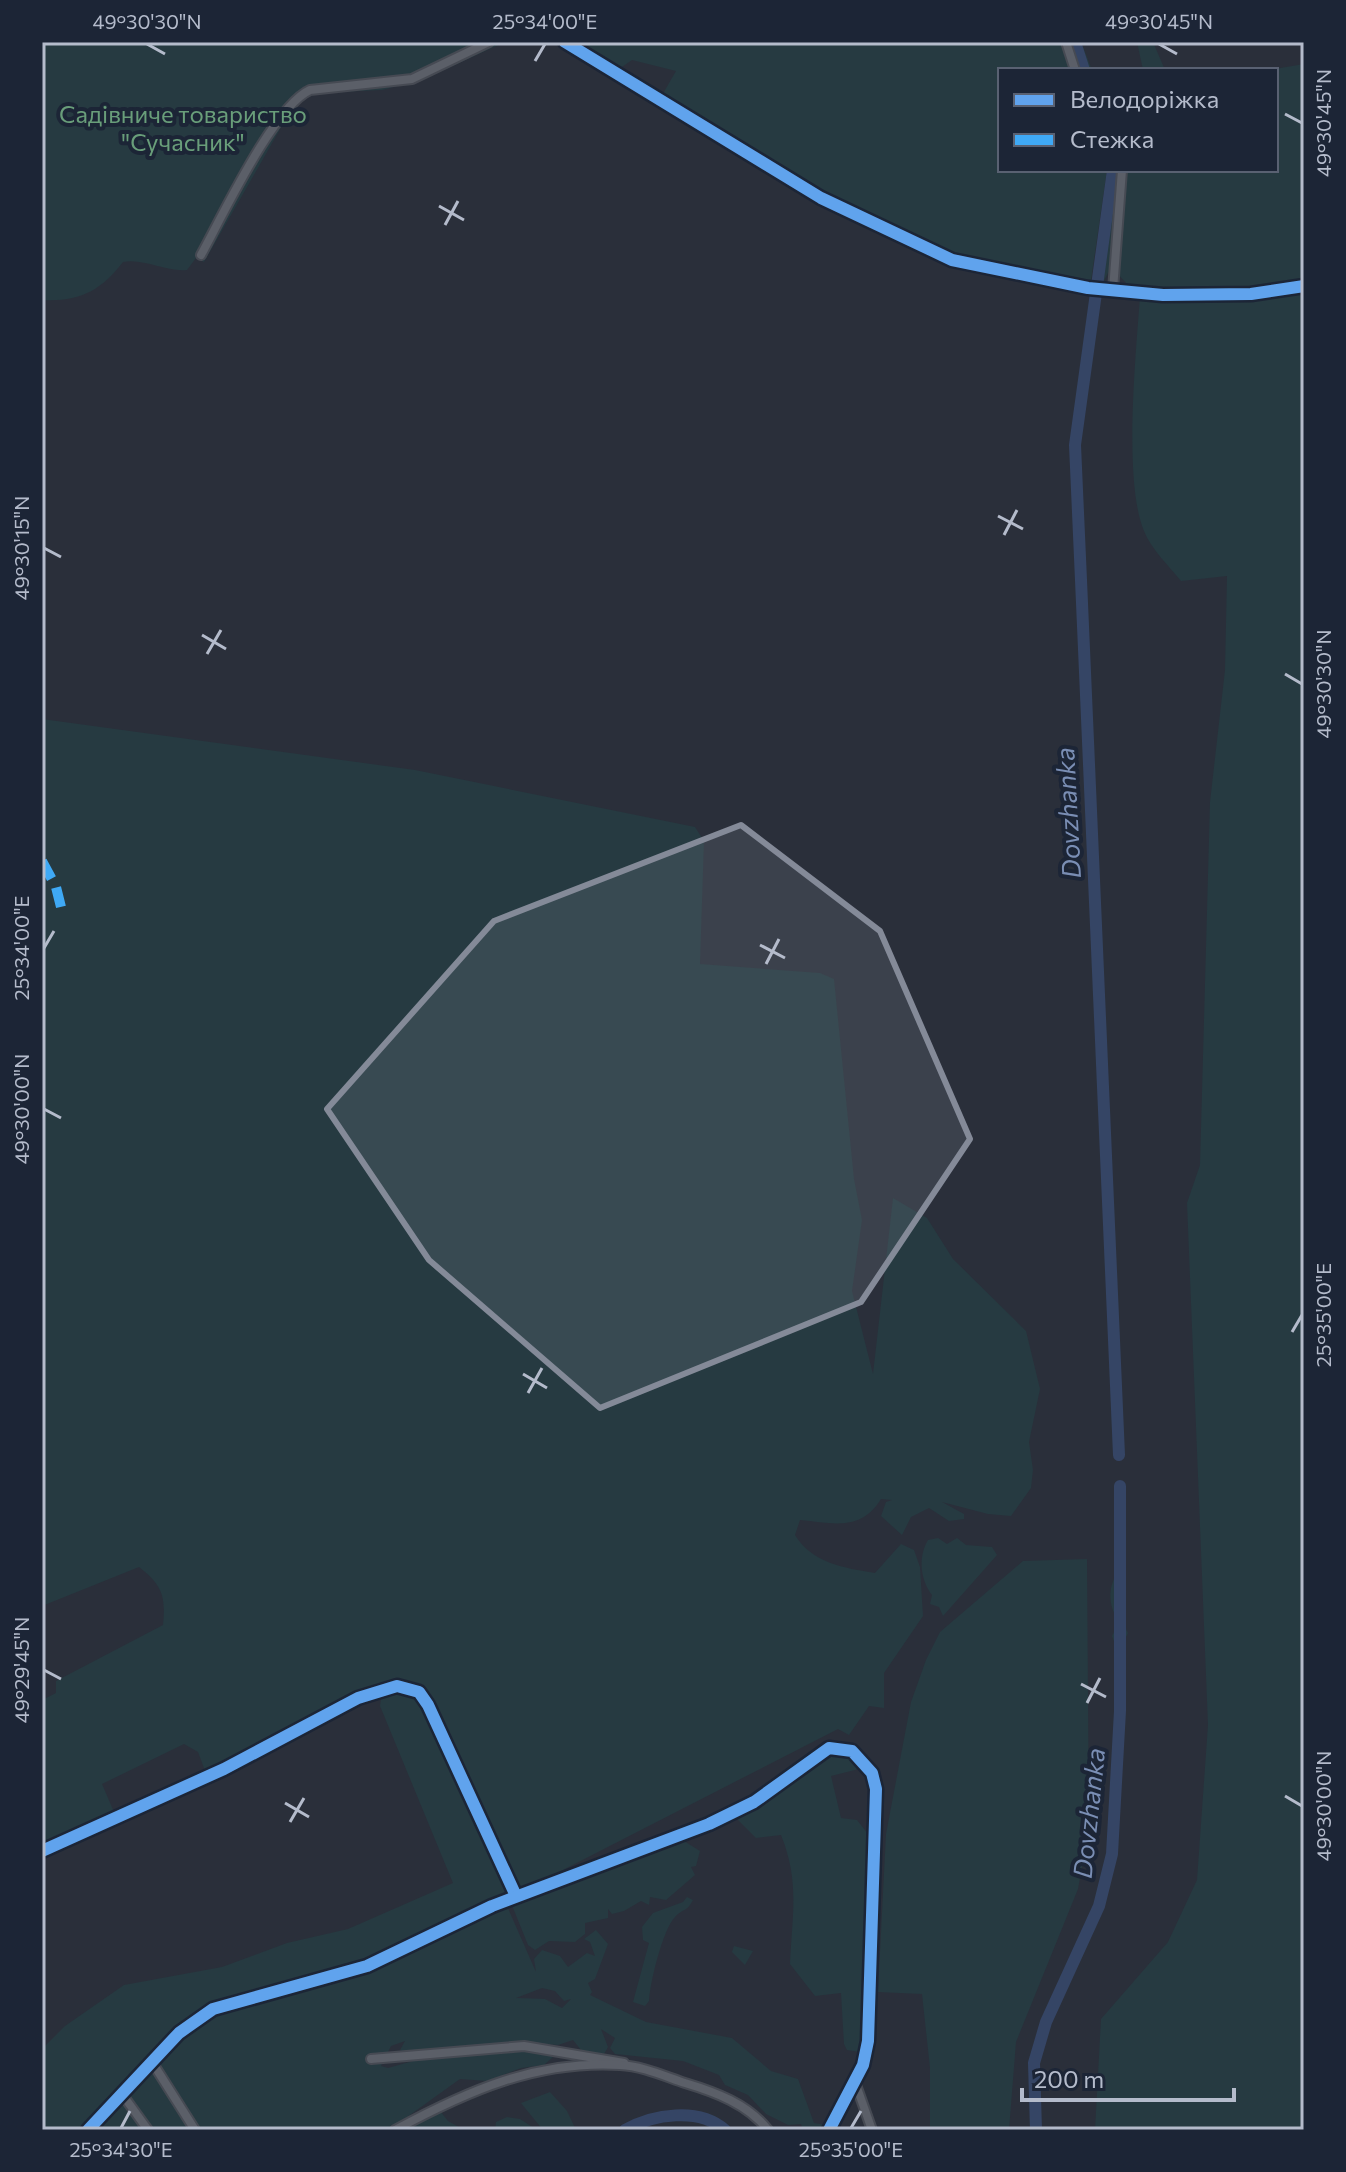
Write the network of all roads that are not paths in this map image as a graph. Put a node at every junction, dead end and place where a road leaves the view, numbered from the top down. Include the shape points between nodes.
1 (489, 42) edge
2 (565, 42) edge
3 (1066, 42) edge
4 (1074, 68) edge
5 (1122, 172) edge
6 (201, 255) dead end
7 (1304, 286) edge
8 (1113, 290) junction
9 (42, 1851) edge
10 (516, 1896) junction
11 (371, 2059) dead end
12 (152, 2062) junction
13 (634, 2067) junction
14 (855, 2082) junction
15 (122, 2094) junction
16 (88, 2130) edge
17 (148, 2130) edge
18 (195, 2130) edge
19 (395, 2130) edge
20 (768, 2130) edge
21 (829, 2130) edge
22 (872, 2130) edge

1 - 6 street via 412,79 299,95 268,136
2 - 8 street via 821,198 952,260
3 - 4 street
5 - 8 street
7 - 8 street via 1214,296
9 - 10 street via 224,1769 358,1698 397,1686 419,1692 428,1705
10 - 12 street via 367,1966 213,2009 179,2033
10 - 14 street via 720,1819 782,1784 829,1748 852,1751 872,1773 876,1800 868,2041
11 - 13 street via 524,2046
12 - 15 street
12 - 18 street
13 - 19 street via 553,2067 523,2073
13 - 20 street via 736,2102
14 - 21 street
14 - 22 street
15 - 16 street
15 - 17 street

